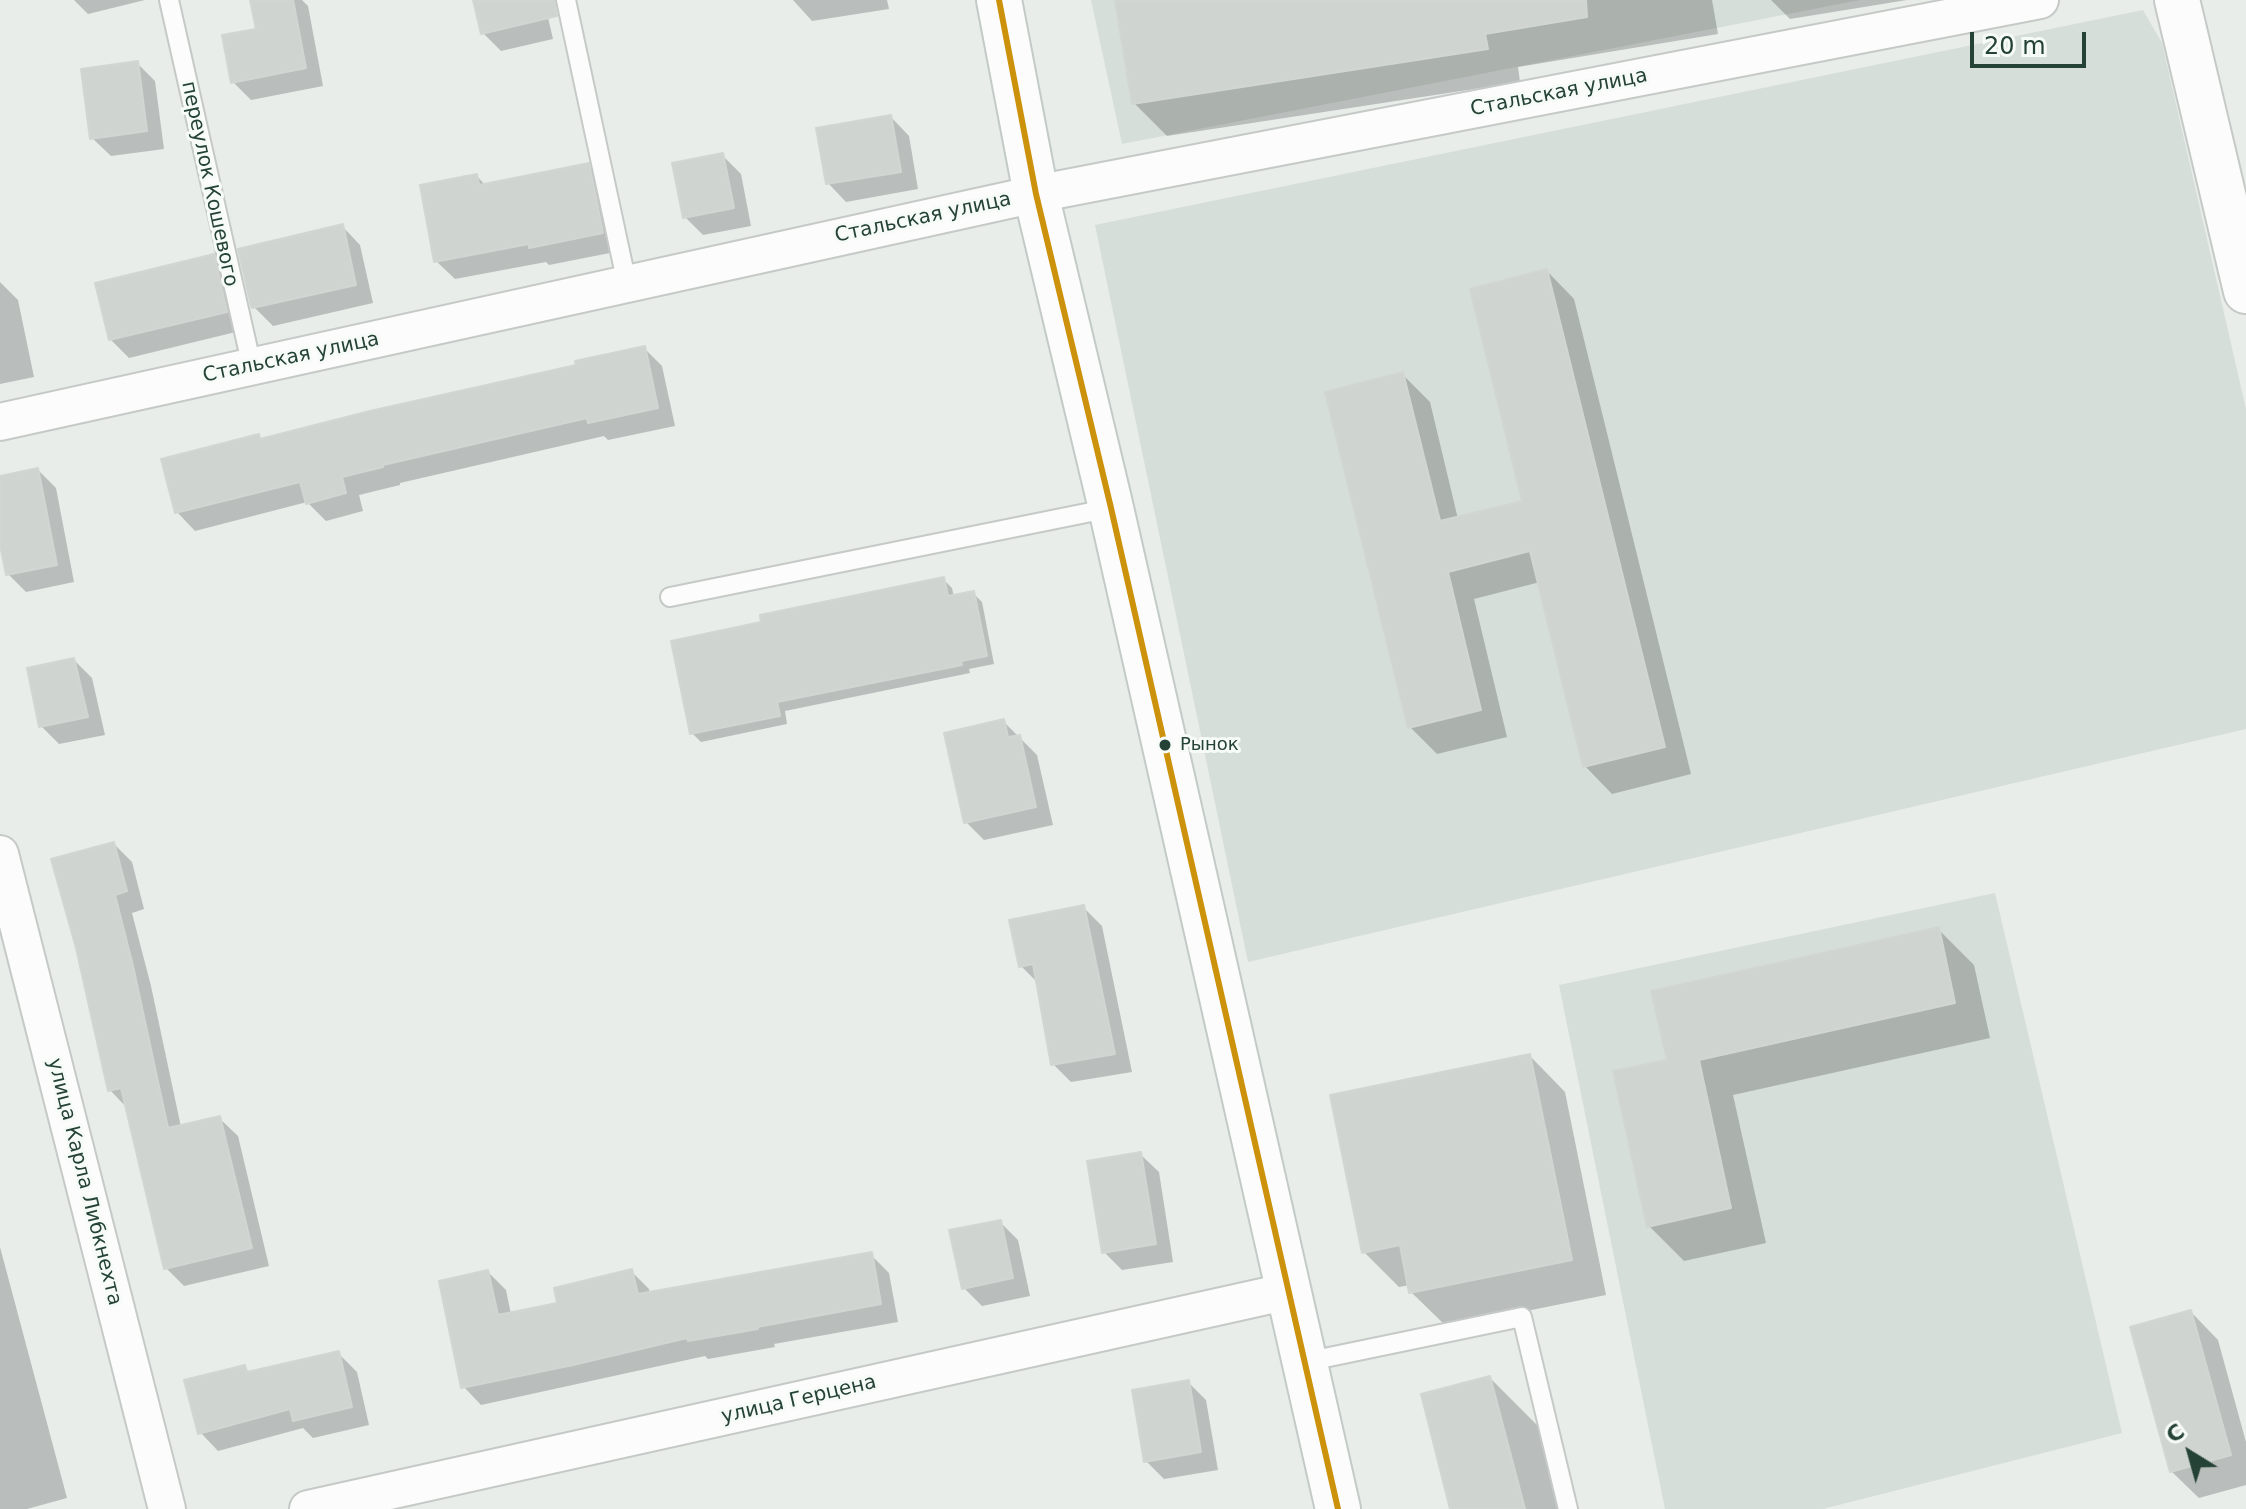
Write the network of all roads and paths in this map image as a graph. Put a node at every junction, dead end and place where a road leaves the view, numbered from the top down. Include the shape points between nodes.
1 (169, 0) edge
2 (566, 0) edge
3 (999, 0) edge
4 (2040, 0) edge
5 (2177, 0) edge
6 (1036, 194) junction
7 (627, 284) junction
8 (2246, 291) edge
9 (252, 367) junction
10 (0, 422) edge
11 (1111, 508) junction
12 (670, 597) dead end
13 (0, 854) edge
14 (16, 981) edge
15 (1289, 1291) junction
16 (1305, 1362) junction
17 (167, 1509) edge
18 (308, 1509) edge
19 (1338, 1509) edge
20 (1568, 1509) edge

1 - 9 lane, переулок Кошевого
2 - 7 lane
3 - 6 main road
4 - 6 street, Стальская улица
5 - 8 main road
6 - 7 street, Стальская улица
6 - 11 main road
7 - 9 street, Стальская улица
9 - 10 street, Стальская улица
11 - 12 lane
11 - 15 main road
13 - 14 street, улица Карла Либкнехта
14 - 17 street, улица Карла Либкнехта
15 - 16 main road
15 - 18 street, улица Герцена
16 - 19 main road
16 - 20 lane via 1522,1317

